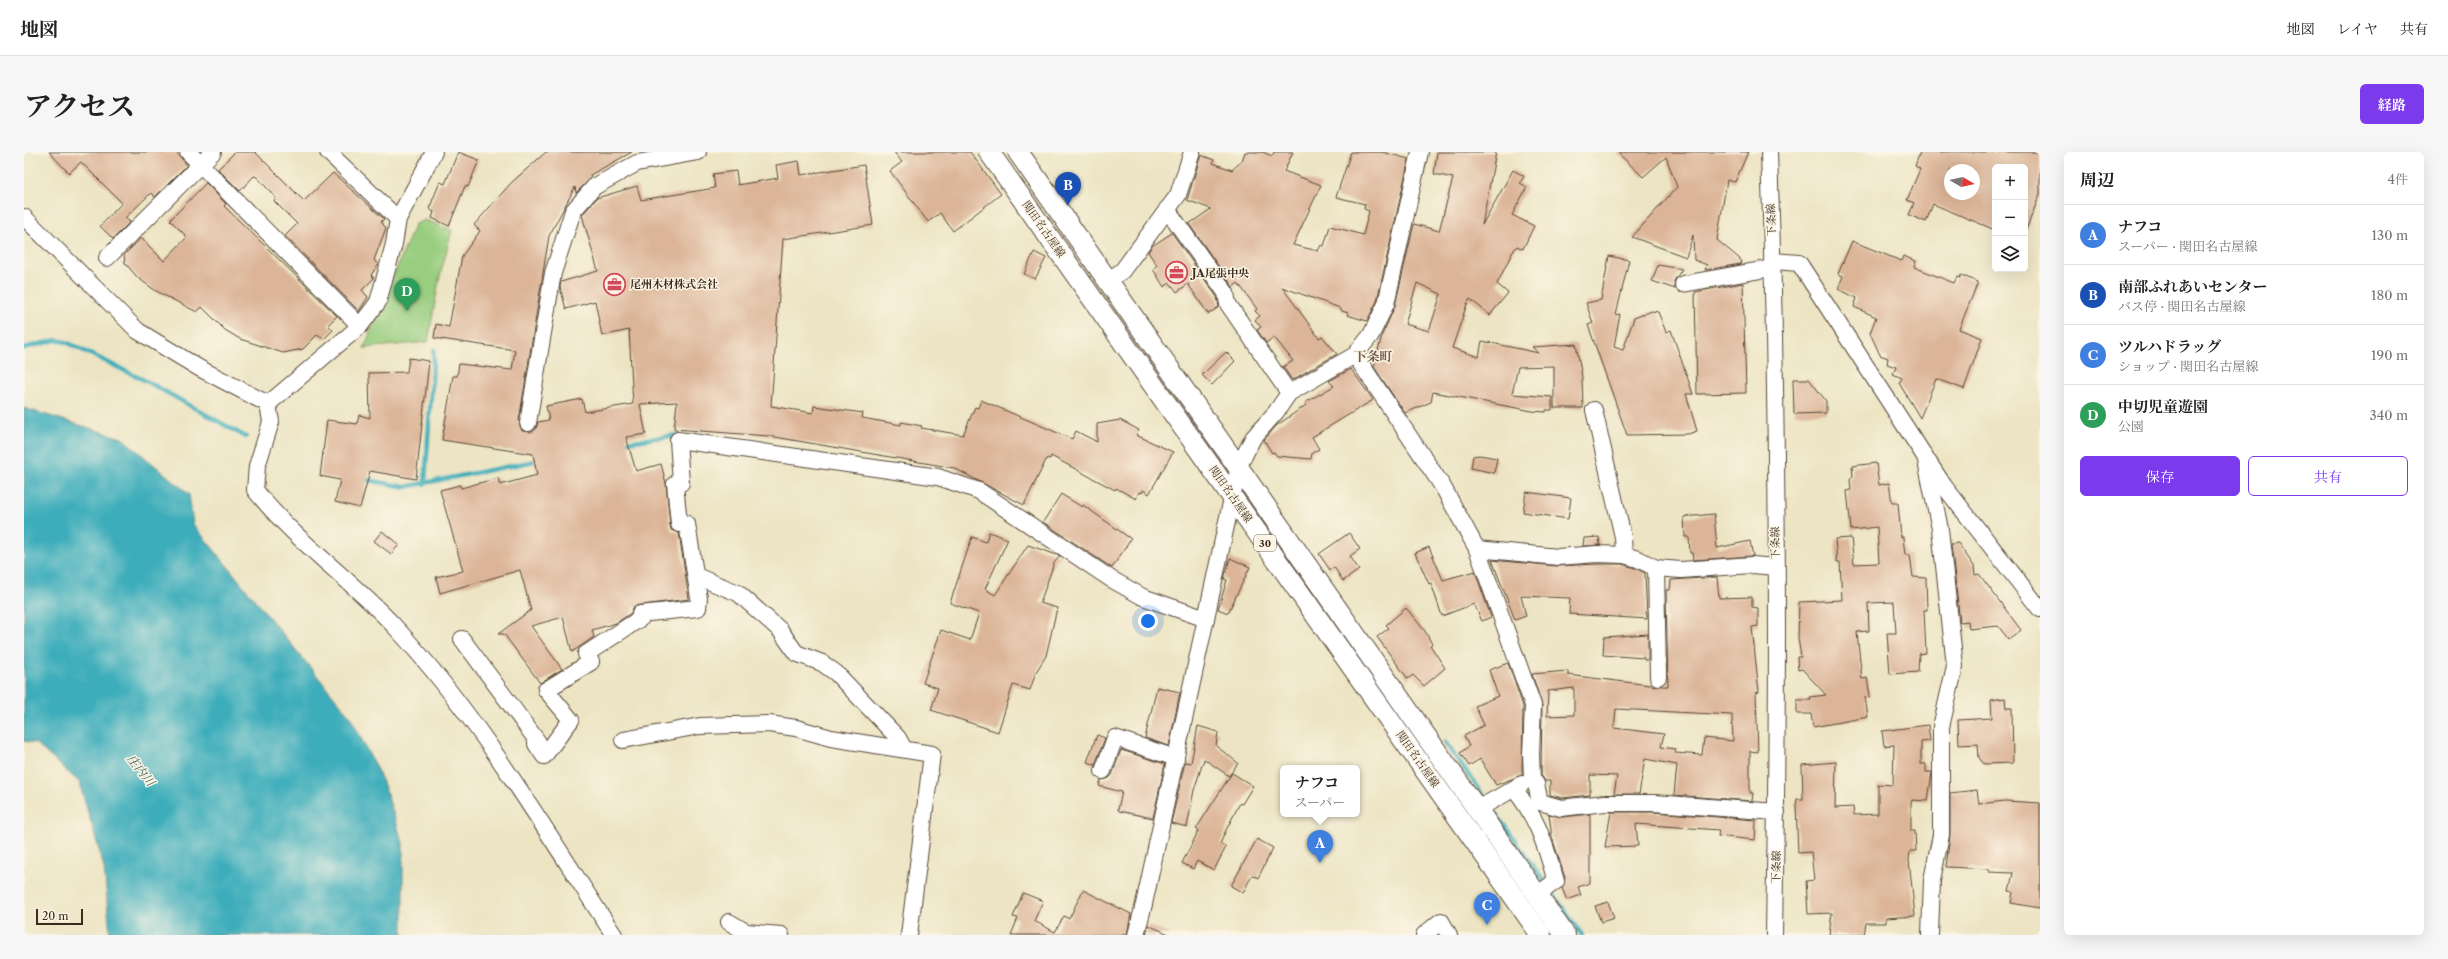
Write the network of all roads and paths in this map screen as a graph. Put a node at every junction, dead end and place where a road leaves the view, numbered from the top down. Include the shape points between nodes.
1 (188, 152) edge
2 (213, 152) edge
3 (328, 152) edge
4 (434, 152) edge
5 (698, 152) edge
6 (989, 152) edge
7 (1018, 152) edge
8 (1192, 152) edge
9 (1420, 152) edge
10 (1768, 152) edge
11 (200, 164) junction
12 (1167, 209) junction
13 (24, 217) edge
14 (398, 219) junction
15 (108, 258) dead end
16 (1772, 264) junction
17 (1108, 280) junction
18 (1684, 284) dead end
19 (360, 326) junction
20 (1355, 356) junction
21 (1289, 393) junction
22 (268, 404) junction
23 (1594, 410) dead end
24 (528, 423) dead end
25 (1926, 456) junction
26 (1239, 466) junction
27 (1233, 497) junction
28 (1476, 549) junction
29 (1624, 555) junction
30 (1656, 568) junction
31 (1776, 568) junction
32 (696, 576) junction
33 (2040, 609) edge
34 (1206, 619) junction
35 (462, 639) dead end
36 (1658, 677) dead end
37 (623, 740) dead end
38 (904, 749) junction
39 (1176, 758) junction
40 (1102, 771) dead end
41 (1532, 778) junction
42 (1514, 788) junction
43 (1534, 804) junction
44 (1476, 810) junction
45 (1777, 812) junction
46 (1537, 895) junction
47 (729, 922) dead end
48 (614, 935) edge
49 (781, 935) edge
50 (909, 935) edge
51 (1136, 935) edge
52 (1424, 935) edge
53 (1449, 935) edge
54 (1540, 935) edge
55 (1565, 935) edge
56 (1774, 935) edge
57 (1930, 935) edge

1 - 11 street
2 - 11 street
3 - 14 street
4 - 14 street
5 - 24 street via 637,163 594,187 573,211 553,273
6 - 27 main road, 関田名古屋線 / 30
7 - 17 main road, 関田名古屋線 / 30
8 - 12 street via 1178,195
9 - 20 street via 1386,304 1371,335
10 - 16 street, 下条線
11 - 15 street
11 - 19 street
12 - 17 street via 1122,271
12 - 21 street via 1226,293 1228,304
13 - 22 street via 138,331 199,368
14 - 19 street via 378,302
16 - 18 street
16 - 25 street via 1799,263
16 - 31 street, 下条線
17 - 26 main road, 関田名古屋線 / 30
19 - 22 street
20 - 21 street
20 - 28 street via 1443,487
21 - 26 street via 1276,412 1252,438
22 - 48 street via 272,422 257,466 255,490 277,518 396,629 460,704
23 - 29 street via 1624,537
25 - 33 street via 1944,486
25 - 57 street via 1940,529 1955,666 1941,727 1941,835 1932,880
26 - 27 street
26 - 44 main road, 関田名古屋線 / 30
27 - 34 street
27 - 54 main road, 関田名古屋線 / 30
28 - 29 street via 1558,557
28 - 41 street via 1533,705
29 - 30 street
30 - 31 street via 1681,570 1752,565
30 - 36 street
31 - 45 street, 下条線
32 - 34 street via 687,524 679,524 675,484 681,483 678,440 938,476 962,484 979,491 1111,579 1143,597
32 - 35 street via 698,608 640,614 641,618 586,654 591,662 546,690 571,720 544,756 536,744 538,742
32 - 38 street via 738,593 780,630 796,653 822,663 836,673 898,738
34 - 39 street
37 - 38 street via 700,726 768,724 796,728 831,738
38 - 50 street via 932,754
39 - 40 street via 1115,738
39 - 51 street
41 - 42 street
41 - 43 street via 1536,784
42 - 43 street
42 - 44 street
43 - 45 street via 1561,808 1605,803 1654,803
43 - 46 street via 1556,881
44 - 46 main road, 関田名古屋線 / 30
45 - 56 street, 下条線
46 - 55 main road, 関田名古屋線 / 30
47 - 49 street via 746,932
52 - 53 street via 1441,921

